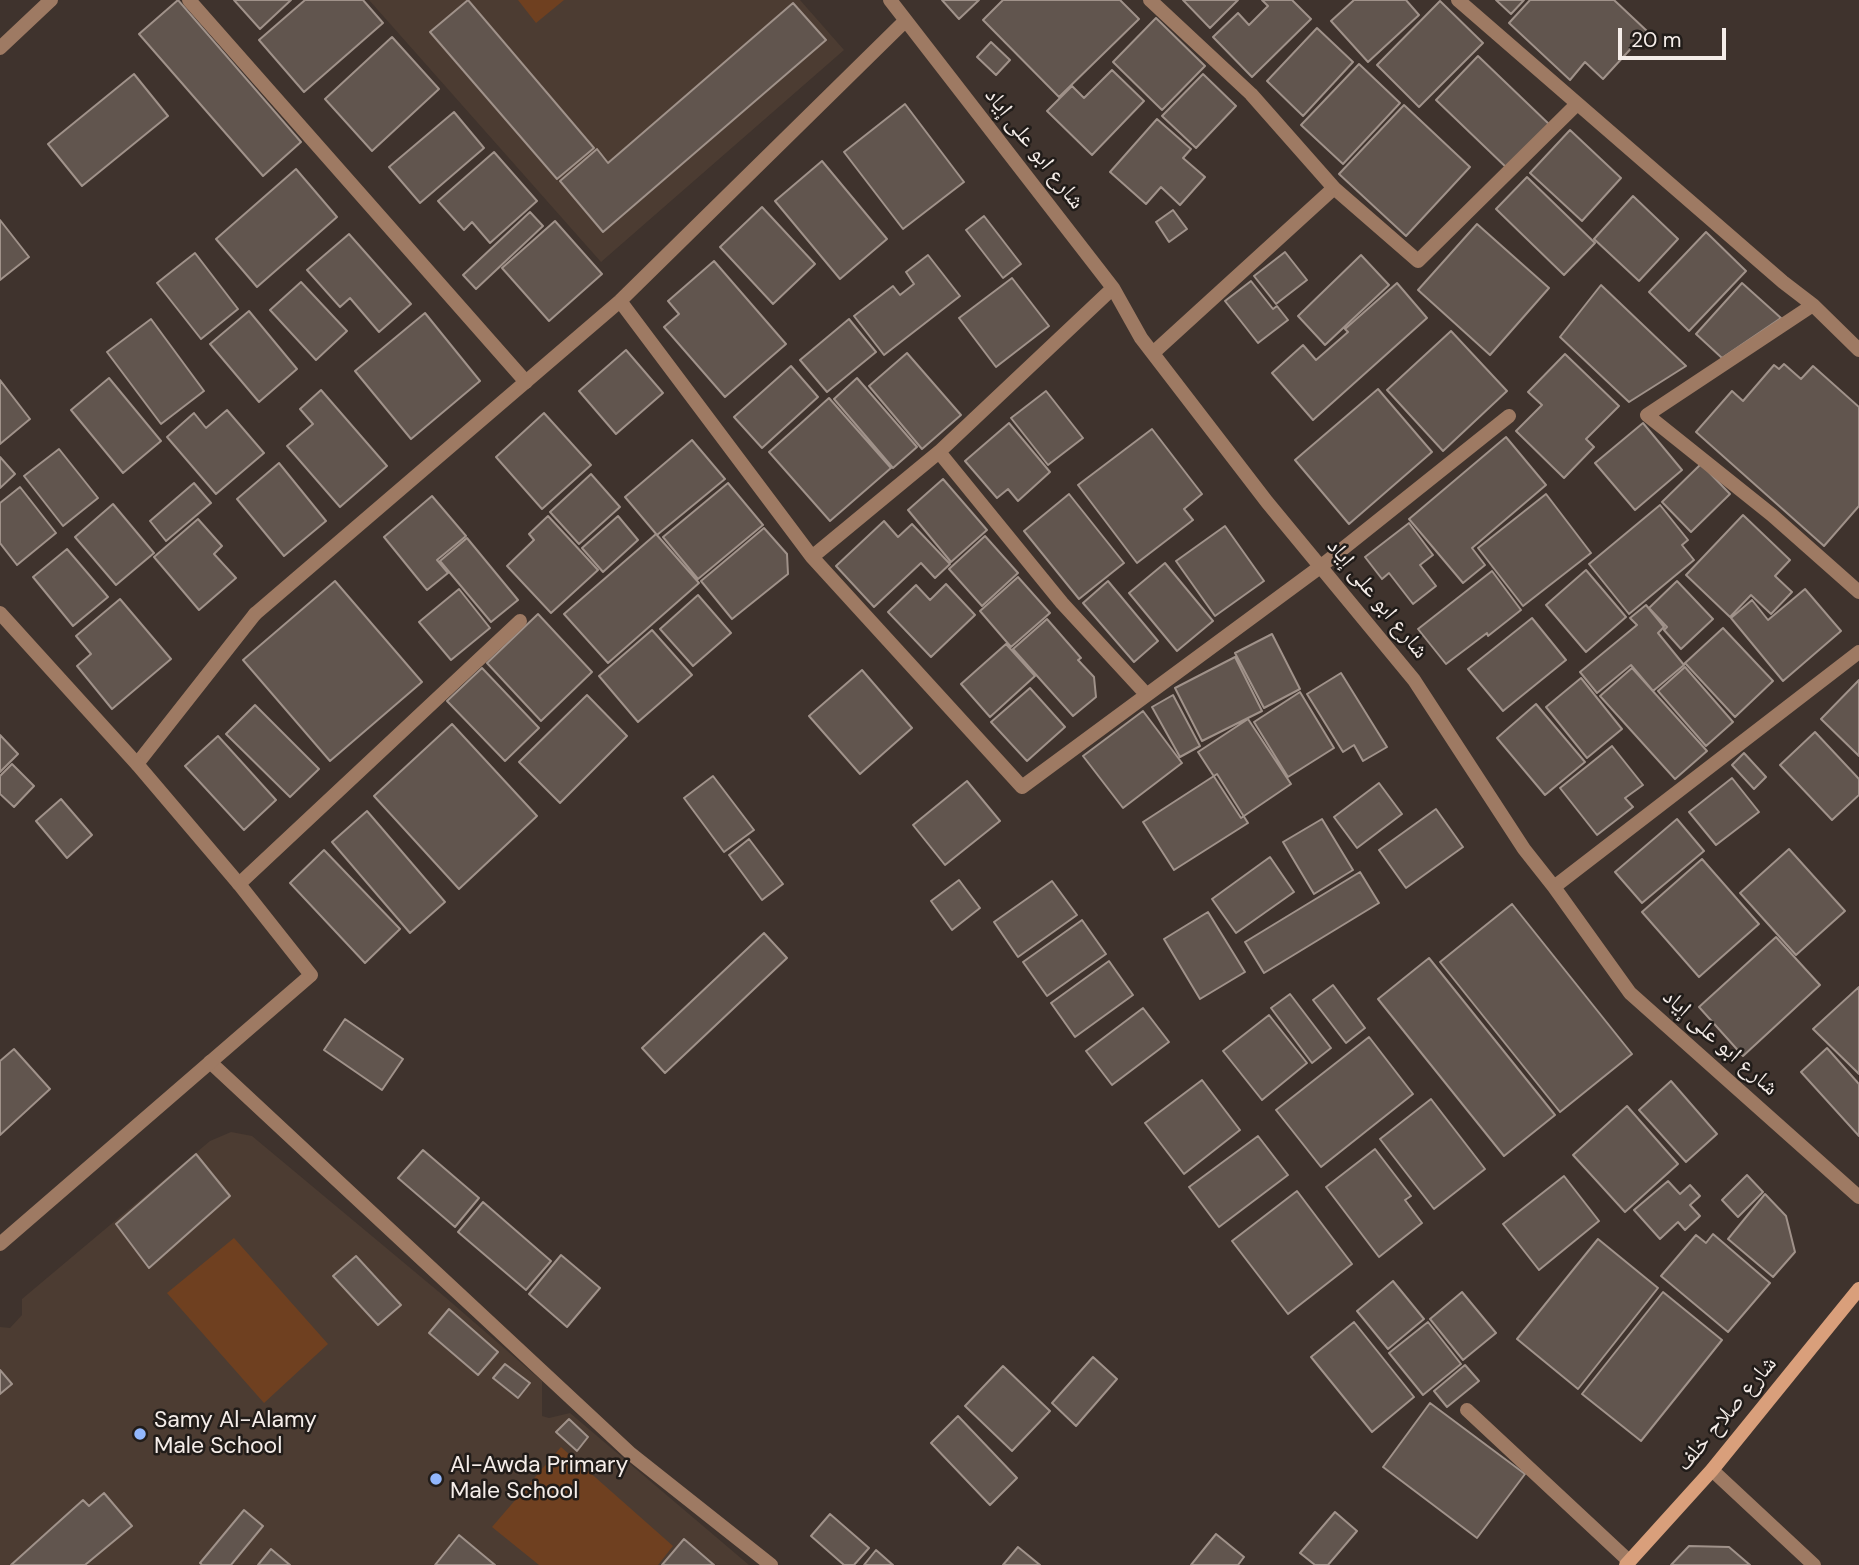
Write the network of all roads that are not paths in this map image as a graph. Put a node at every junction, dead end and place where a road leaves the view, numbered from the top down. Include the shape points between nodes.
1 (51, 0) edge
2 (189, 0) edge
3 (890, 0) edge
4 (1150, 0) edge
5 (1458, 0) edge
6 (905, 21) junction
7 (0, 48) edge
8 (1577, 104) junction
9 (1334, 188) junction
10 (1113, 288) junction
11 (620, 301) junction
12 (1813, 305) junction
13 (1859, 350) edge
14 (1153, 353) junction
15 (526, 382) junction
16 (1509, 416) dead end
17 (939, 452) junction
18 (812, 557) junction
19 (1320, 567) junction
20 (1859, 592) edge
21 (0, 613) edge
22 (520, 621) dead end
23 (1859, 652) edge
24 (1146, 694) junction
25 (137, 764) junction
26 (239, 884) junction
27 (1554, 887) junction
28 (210, 1062) junction
29 (1859, 1197) edge
30 (0, 1244) edge
31 (1859, 1290) edge
32 (1467, 1410) dead end
33 (1712, 1470) junction
34 (1628, 1563) edge
35 (771, 1565) edge
36 (1814, 1565) edge

1 - 7 street
2 - 15 street
3 - 6 street, شارع ابو على إياد
4 - 9 street via 1251,94
5 - 8 street
6 - 10 street, شارع ابو على إياد
6 - 11 street
8 - 9 street via 1418,261
8 - 12 street
9 - 14 street
10 - 14 street, شارع ابو على إياد
10 - 17 street
11 - 15 street
11 - 18 street
12 - 13 street
12 - 20 street via 1647,415
14 - 19 street, شارع ابو على إياد
15 - 25 street via 255,614
16 - 19 street
17 - 18 street
17 - 24 street via 1062,603
18 - 24 street via 1022,787
19 - 24 street
19 - 27 street, شارع ابو على إياد via 1414,680 1524,849
21 - 25 street
22 - 26 street
23 - 27 street
25 - 26 street
26 - 28 street via 311,975
27 - 29 street, شارع ابو على إياد via 1630,993
28 - 30 street
28 - 35 street via 631,1454
31 - 33 main road, شارع صلاح خلف
32 - 34 street
33 - 34 main road, شارع صلاح خلف
33 - 36 street

